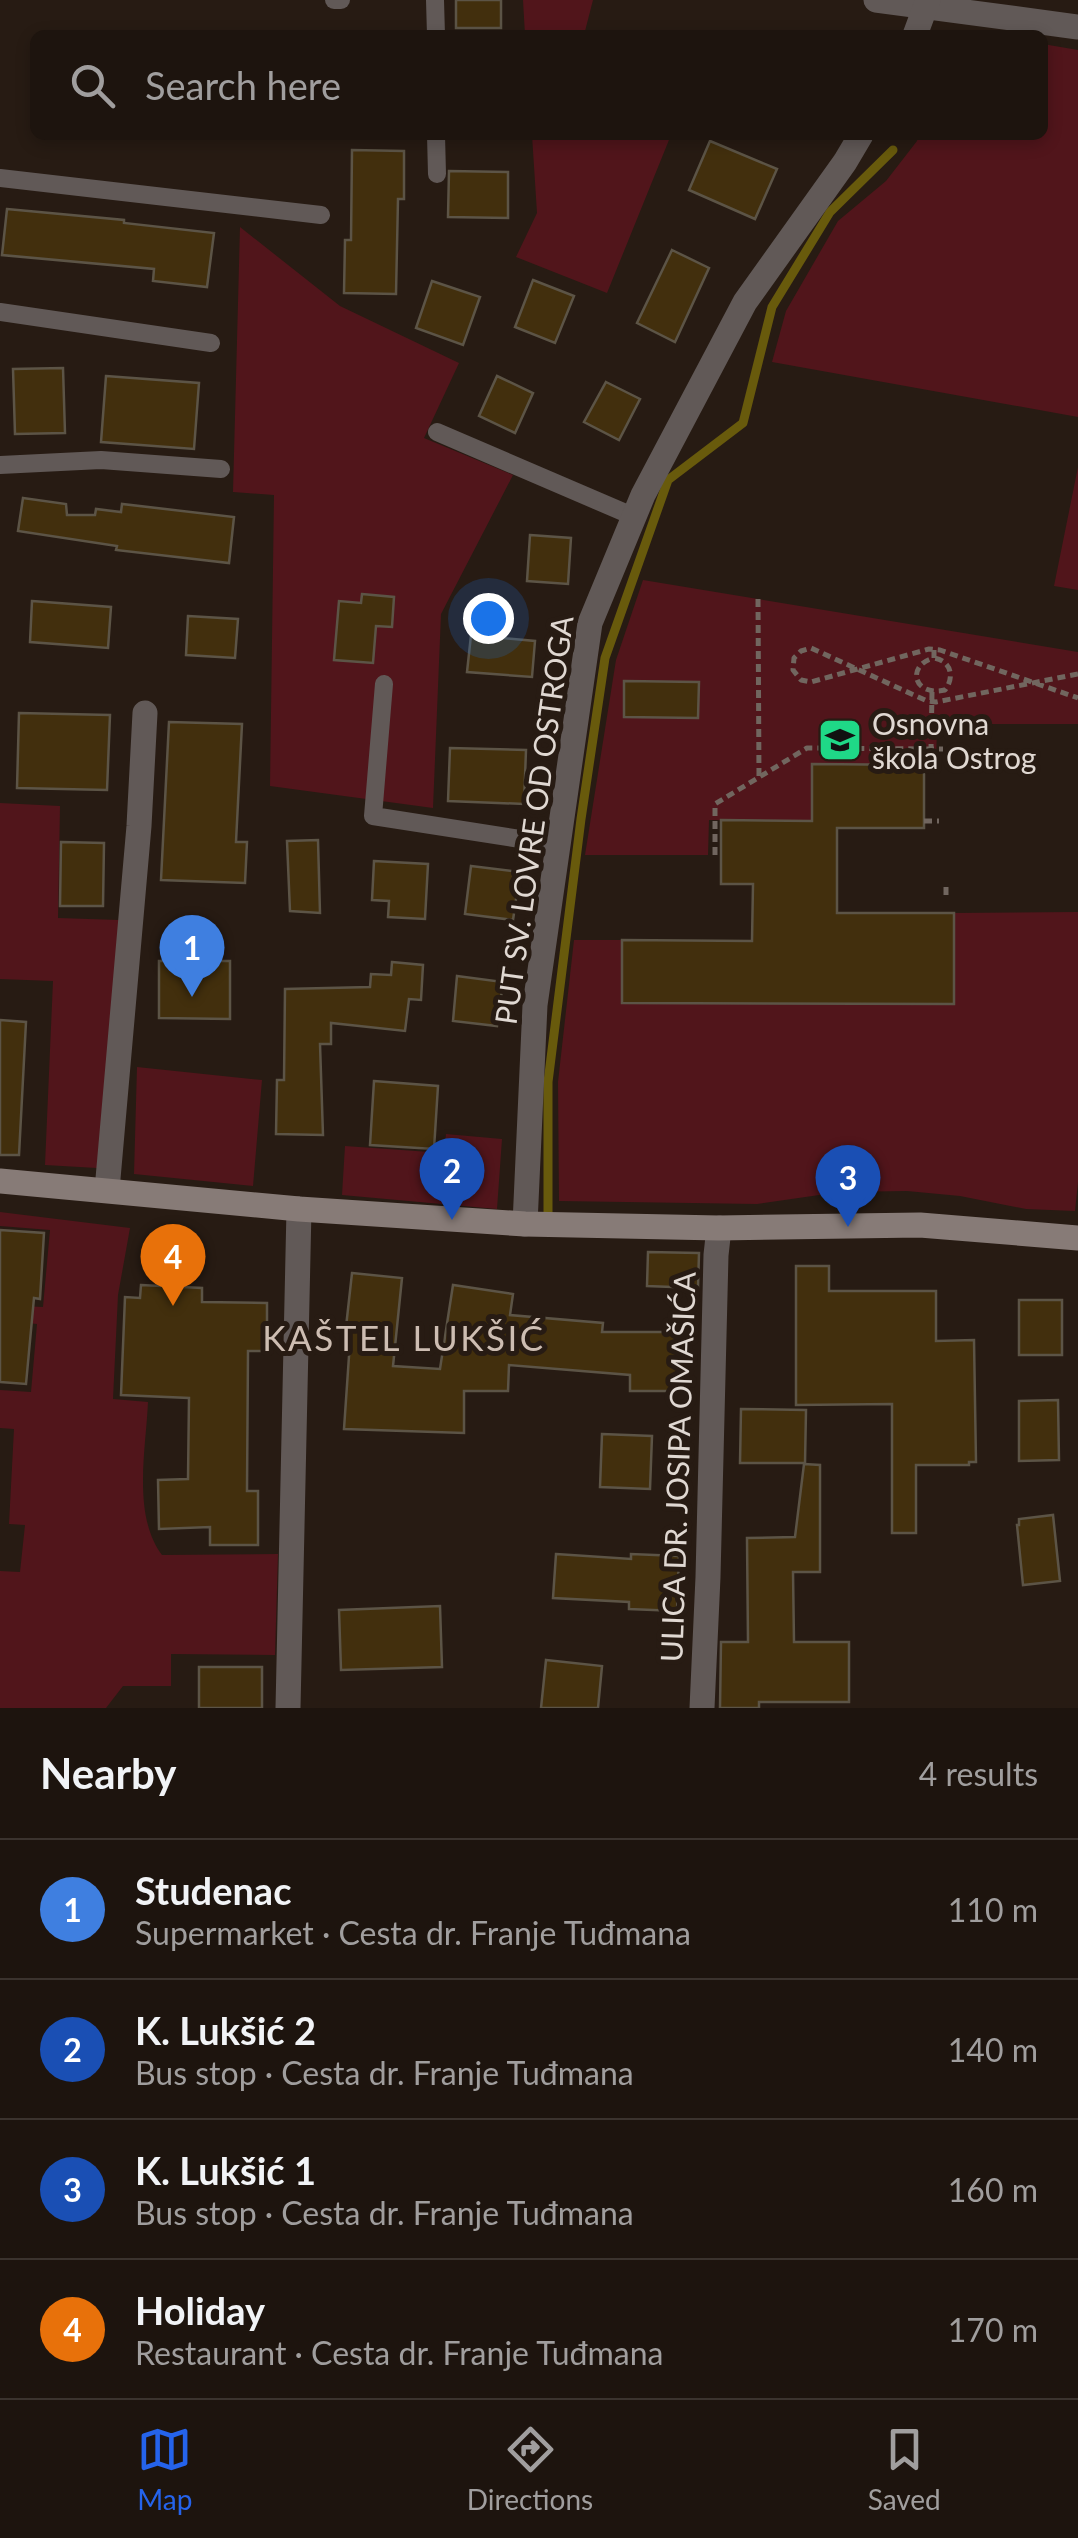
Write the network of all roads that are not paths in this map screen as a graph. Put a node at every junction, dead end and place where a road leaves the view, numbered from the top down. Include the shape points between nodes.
1 (435, 0) edge
2 (876, 0) edge
3 (927, 3) edge
4 (1078, 27) edge
5 (436, 30) edge
6 (917, 30) edge
7 (436, 140) edge
8 (858, 140) edge
9 (437, 174) dead end
10 (0, 178) edge
11 (322, 215) dead end
12 (0, 312) edge
13 (210, 342) dead end
14 (437, 432) dead end
15 (0, 465) edge
16 (221, 469) dead end
17 (636, 517) junction
18 (384, 684) dead end
19 (145, 713) dead end
20 (558, 845) junction
21 (0, 1181) edge
22 (108, 1190) junction
23 (299, 1208) junction
24 (524, 1224) junction
25 (718, 1228) junction
26 (1078, 1238) edge
27 (288, 1708) edge
28 (702, 1708) edge

1 - 5 lane
2 - 3 street
3 - 4 street
3 - 6 street
7 - 9 lane
8 - 17 street, PUT SV. LOVRE OD OSTROGA via 746,302
10 - 11 lane
12 - 13 lane
14 - 17 lane
15 - 16 lane via 101,460
17 - 20 street, PUT SV. LOVRE OD OSTROGA via 590,623
18 - 20 lane via 372,816
19 - 22 street
20 - 24 street, PUT SV. LOVRE OD OSTROGA via 535,1006
21 - 22 main road
22 - 23 main road
23 - 24 main road
23 - 27 street
24 - 25 main road
25 - 26 main road via 920,1225
25 - 28 street, ULICA DR. JOSIPA OMAŠIĆA

